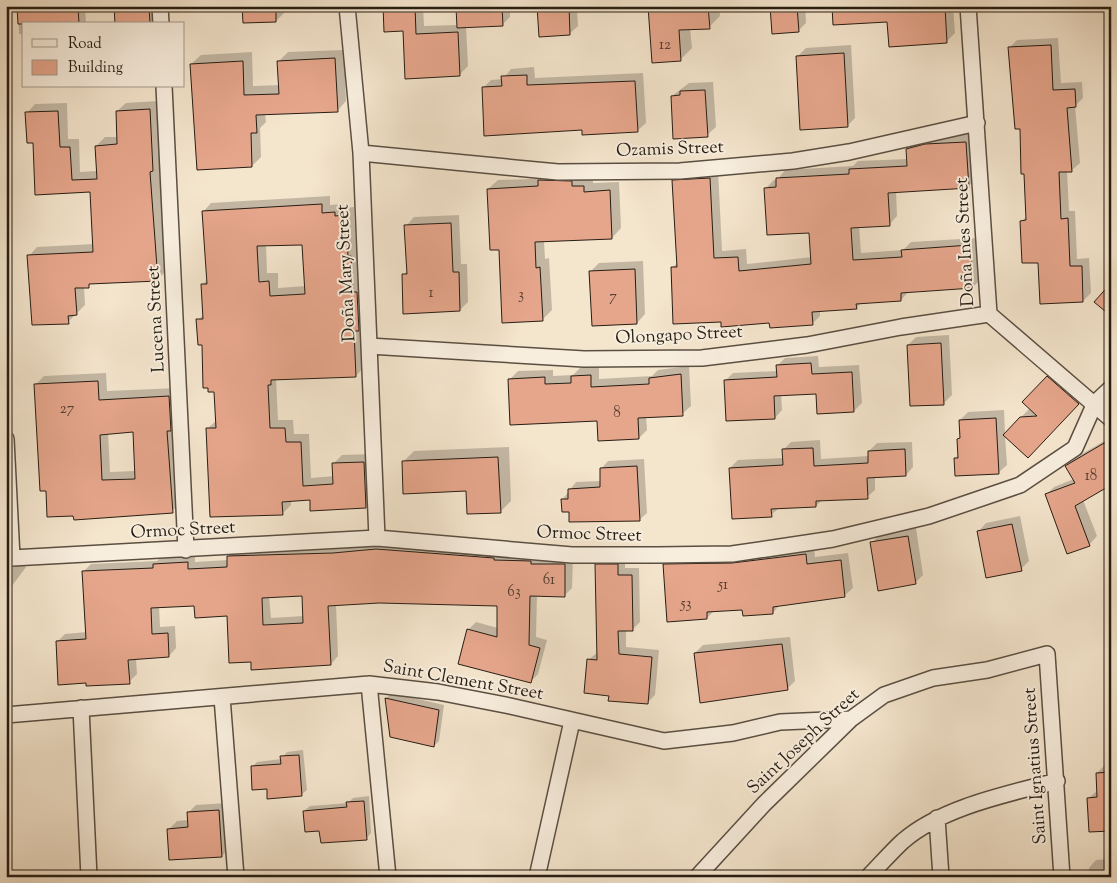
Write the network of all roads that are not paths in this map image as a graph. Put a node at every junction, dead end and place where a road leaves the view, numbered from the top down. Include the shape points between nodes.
1 (160, 6) edge
2 (347, 6) edge
3 (968, 6) edge
4 (161, 22) edge
5 (164, 88) edge
6 (977, 123) junction
7 (361, 153) junction
8 (989, 314) junction
9 (369, 346) junction
10 (1111, 388) edge
11 (1095, 403) junction
12 (1111, 419) edge
13 (6, 439) edge
14 (377, 538) junction
15 (186, 550) junction
16 (1047, 654) joint
17 (369, 684) junction
18 (222, 697) junction
19 (81, 708) junction
20 (6, 715) edge
21 (851, 719) junction
22 (572, 721) junction
23 (1057, 781) junction
24 (938, 818) junction
25 (89, 877) edge
26 (236, 877) edge
27 (388, 877) edge
28 (538, 877) edge
29 (697, 877) edge
30 (868, 877) edge
31 (941, 877) edge
32 (1062, 877) edge

1 - 4 street
2 - 7 street, Doña Mary Street
3 - 6 street, Doña Ines Street
5 - 15 street, Lucena Street
6 - 7 street, Ozamis Street via 793,161 680,171 558,172
6 - 8 street, Doña Ines Street
7 - 9 street, Doña Mary Street
8 - 9 street, Olongapo Street via 807,345 702,358 584,359
8 - 11 street, Doña Ines Street
9 - 14 street, Doña Mary Street
10 - 11 street, Ormoc Street
11 - 12 street, Doña Ines Street
11 - 14 street, Ormoc Street via 1075,448 1020,485 929,516 833,539 732,554 572,555
13 - 15 street, Ormoc Street via 12,558
14 - 15 street, Ormoc Street
16 - 21 street, Saint Joseph Street via 987,670 933,678 884,694
16 - 23 street, Saint Ignatius Street
17 - 18 street, Saint Clement Street
17 - 22 street, Saint Clement Street via 447,694
17 - 27 street
18 - 19 street, Saint Clement Street
18 - 26 street
19 - 20 street, Saint Clement Street
19 - 25 street
21 - 22 street, Saint Clement Street via 780,722 732,733 664,741
21 - 29 street, Saint Joseph Street via 764,804
22 - 28 street
23 - 24 street
23 - 32 street, Saint Ignatius Street
24 - 30 street via 904,840
24 - 31 street

